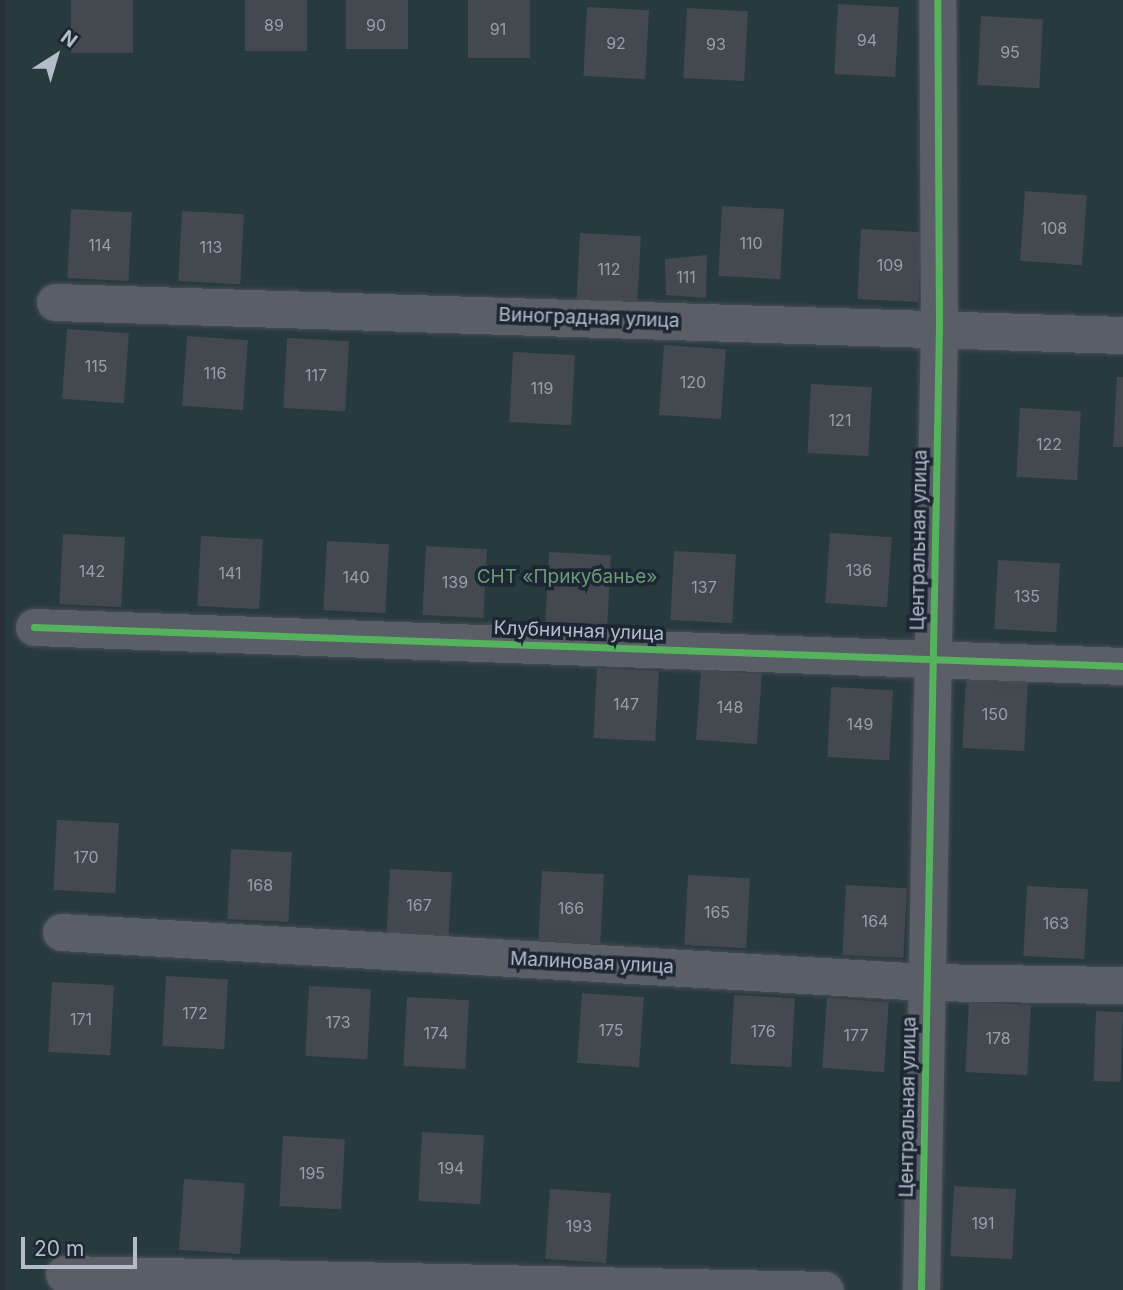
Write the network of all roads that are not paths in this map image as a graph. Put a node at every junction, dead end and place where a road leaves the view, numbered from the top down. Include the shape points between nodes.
1 (937, 0) edge
2 (55, 302) dead end
3 (939, 328) junction
4 (1123, 335) edge
5 (34, 627) dead end
6 (932, 660) junction
7 (1123, 666) edge
8 (61, 932) dead end
9 (926, 982) junction
10 (1123, 985) edge
11 (64, 1274) dead end
12 (825, 1290) edge
13 (921, 1290) edge

1 - 3 street, Центральная улица
2 - 3 street, Виноградная улица
3 - 4 street, Виноградная улица
3 - 6 street, Центральная улица
5 - 6 street, Клубничная улица
6 - 7 street, Клубничная улица
6 - 9 street, Центральная улица
8 - 9 street, Малиновая улица
9 - 10 street, Малиновая улица
9 - 13 street, Центральная улица
11 - 12 street

